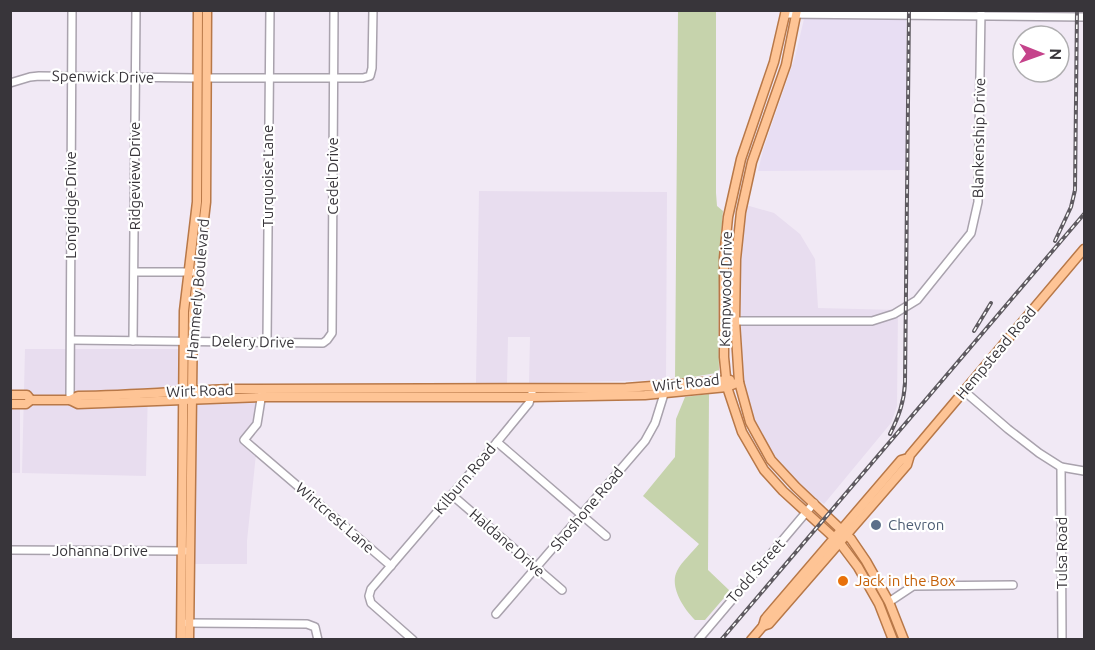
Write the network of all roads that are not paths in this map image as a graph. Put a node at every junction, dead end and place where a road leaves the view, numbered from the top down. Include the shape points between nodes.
1 (72, 10) edge
2 (136, 10) edge
3 (198, 10) edge
4 (207, 10) edge
5 (270, 10) edge
6 (334, 10) edge
7 (373, 10) edge
8 (786, 12) edge
9 (797, 12) edge
10 (980, 13) edge
11 (1084, 16) edge
12 (71, 76) junction
13 (135, 77) junction
14 (269, 77) junction
15 (202, 78) junction
16 (334, 78) junction
17 (10, 83) edge
18 (201, 187) junction
19 (1084, 249) edge
20 (135, 272) junction
21 (193, 273) junction
22 (724, 321) junction
23 (735, 321) junction
24 (71, 340) junction
25 (327, 340) joint
26 (133, 341) junction
27 (188, 341) junction
28 (267, 342) junction
29 (739, 382) junction
30 (726, 383) junction
31 (964, 391) junction
32 (532, 393) junction
33 (262, 394) junction
34 (664, 394) junction
35 (10, 395) edge
36 (188, 395) junction
37 (32, 400) junction
38 (70, 400) junction
39 (10, 404) edge
40 (497, 442) junction
41 (766, 452) junction
42 (757, 459) junction
43 (1061, 467) junction
44 (1084, 471) edge
45 (452, 495) junction
46 (814, 504) junction
47 (807, 512) junction
48 (582, 515) junction
49 (845, 532) junction
50 (606, 536) dead end
51 (838, 541) junction
52 (10, 550) edge
53 (186, 551) junction
54 (391, 566) junction
55 (536, 568) junction
56 (1013, 585) dead end
57 (562, 590) dead end
58 (889, 602) junction
59 (496, 614) dead end
60 (185, 623) junction
61 (181, 639) edge
62 (189, 639) edge
63 (318, 639) edge
64 (413, 639) edge
65 (698, 639) edge
66 (751, 639) edge
67 (893, 639) edge
68 (904, 639) edge
69 (1062, 639) edge

1 - 12 street, Longridge Drive
2 - 13 street, Ridgeview Drive
3 - 15 main road
4 - 15 main road, Hammerly Boulevard
5 - 14 street, Turquoise Lane
6 - 16 street, Cedel Drive
7 - 16 street, Spenwick Drive via 370,76
8 - 9 street
8 - 22 main road, Kempwood Drive via 733,192 724,258
9 - 10 street
9 - 23 main road, Kempwood Drive via 786,65 745,193 736,259
10 - 11 street
10 - 23 street, Blankenship Drive via 978,202 971,233 953,256 917,300 872,321
12 - 13 street, Spenwick Drive
12 - 17 street, Spenwick Drive via 30,76
12 - 24 street, Longridge Drive
13 - 15 street, Spenwick Drive
13 - 20 street, Ridgeview Drive
14 - 15 street, Spenwick Drive
14 - 16 street, Spenwick Drive
14 - 28 street, Turquoise Lane
15 - 18 main road, Hammerly Boulevard
15 - 18 main road, Hammerly Boulevard via 206,107
16 - 25 street, Cedel Drive via 332,333
18 - 21 main road, Hammerly Boulevard via 203,240
19 - 31 main road, Hempstead Road
20 - 21 street
20 - 26 street, Ridgeview Drive
21 - 27 main road, Hammerly Boulevard
22 - 23 street, Blankenship Drive
22 - 30 main road, Kempwood Drive
23 - 29 main road, Kempwood Drive
24 - 26 street, Delery Drive
24 - 38 street, Longridge Drive
25 - 28 street, Delery Drive
26 - 27 street, Delery Drive
27 - 28 street, Delery Drive
27 - 36 main road, Hammerly Boulevard
29 - 30 main road, Wirt Road
29 - 41 main road, Kempwood Drive via 750,423
30 - 32 main road, Wirt Road
30 - 34 main road, Wirt Road
30 - 42 main road, Kempwood Drive via 742,432
31 - 43 street
31 - 49 main road, Hempstead Road via 908,458 901,460
32 - 33 main road, Wirt Road
32 - 34 main road, Wirt Road
32 - 40 street, Kilburn Road
33 - 36 main road, Wirt Road
33 - 54 street, Wirtcrest Lane via 257,424 244,440
34 - 48 street, Shoshone Road via 645,441
35 - 37 main road, Wirt Road via 27,395
36 - 38 main road, Wirt Road via 78,396
36 - 53 main road, Hammerly Boulevard
37 - 38 main road, Wirt Road
37 - 39 main road, Wirt Road
40 - 45 street, Kilburn Road
40 - 48 street
41 - 42 main road
41 - 46 main road, Kempwood Drive
42 - 47 main road, Kempwood Drive
43 - 44 street
43 - 69 street, Tulsa Road
45 - 54 street, Kilburn Road
45 - 55 street, Haldane Drive
46 - 47 street, Todd Street
46 - 49 main road, Kempwood Drive
47 - 51 main road, Kempwood Drive
47 - 65 street, Todd Street
48 - 50 street
48 - 55 street, Shoshone Road
49 - 51 main road, Hempstead Road
49 - 58 main road, Kempwood Drive
51 - 66 main road, Hempstead Road
51 - 67 main road, Kempwood Drive via 874,595
52 - 53 street, Johanna Drive
53 - 60 main road, Hammerly Boulevard
54 - 64 street via 371,589 371,603
55 - 57 street, Haldane Drive
55 - 59 street, Shoshone Road
56 - 58 street via 913,586
58 - 68 main road, Kempwood Drive
60 - 61 main road, Hammerly Boulevard
60 - 62 main road, Hammerly Boulevard
60 - 63 street via 307,624 315,627

